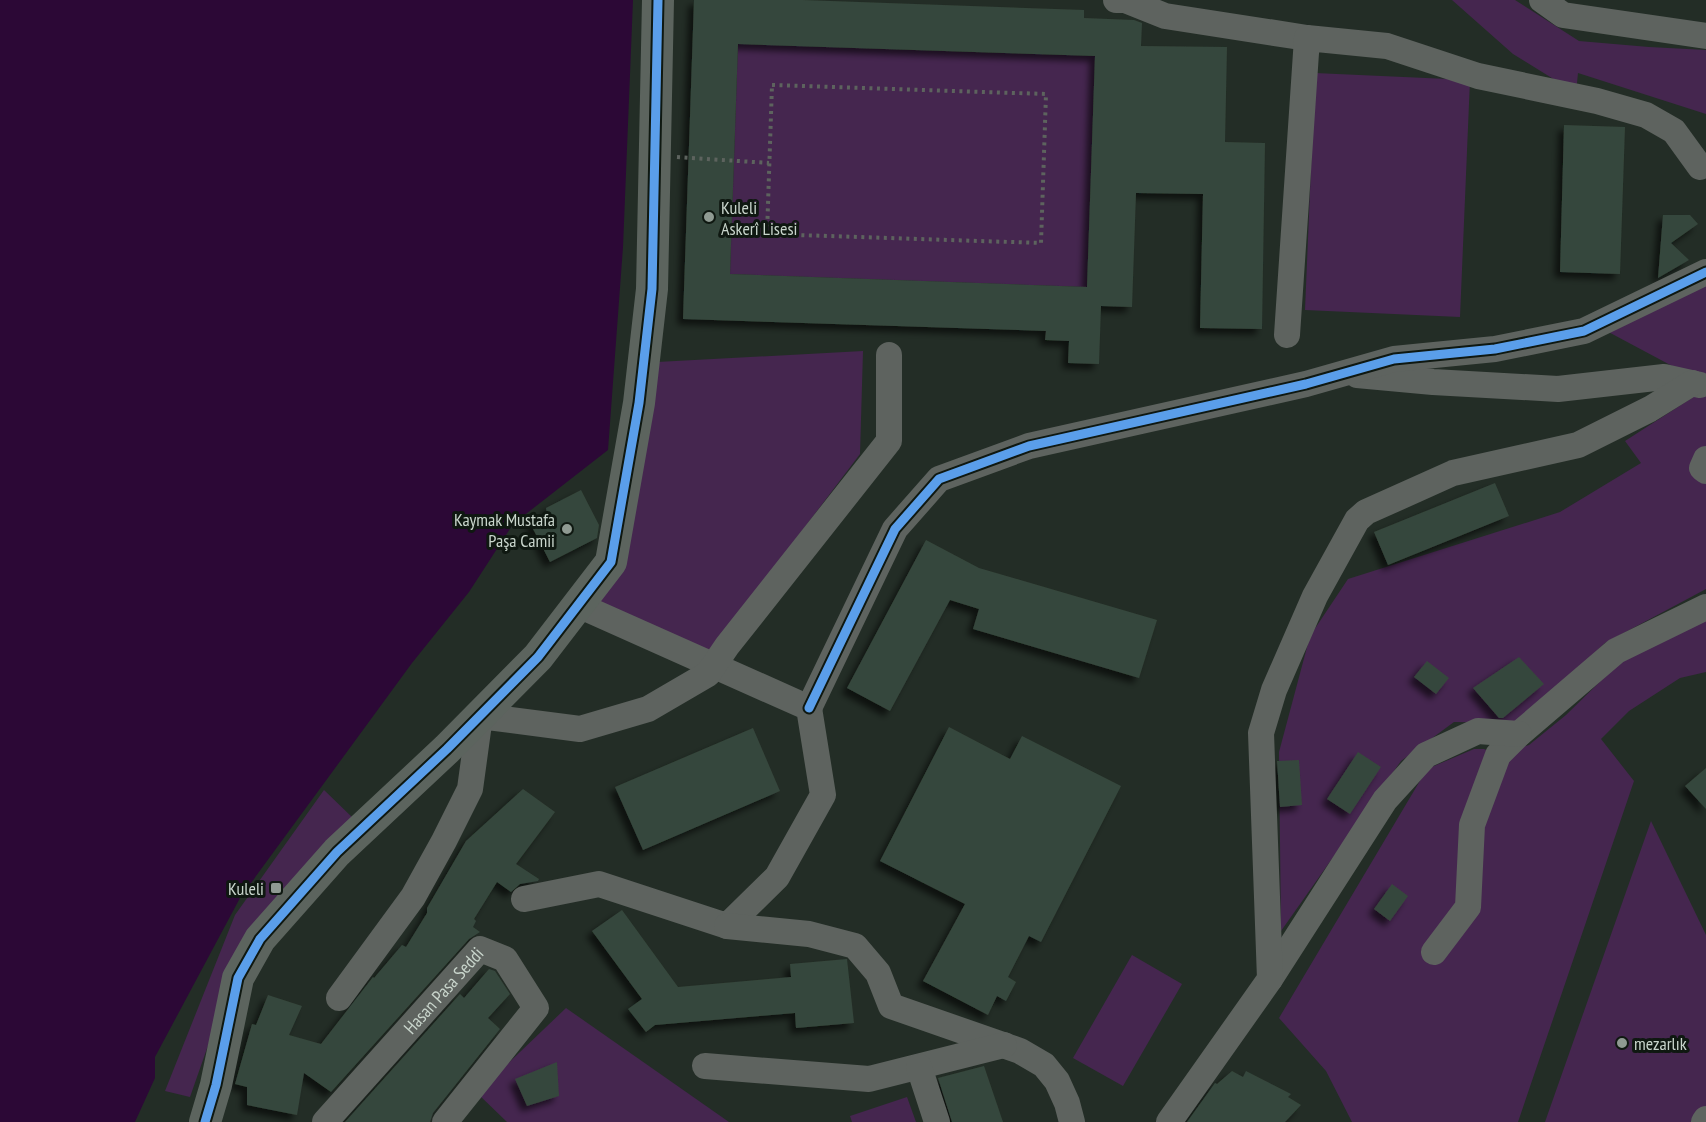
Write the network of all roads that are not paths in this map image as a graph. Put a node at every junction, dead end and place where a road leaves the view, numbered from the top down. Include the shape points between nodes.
1 (658, 0) edge
2 (1116, 0) edge
3 (1542, 0) edge
4 (1706, 36) edge
5 (1307, 38) junction
6 (1700, 167) dead end
7 (1706, 272) edge
8 (1287, 335) dead end
9 (890, 355) dead end
10 (1342, 374) junction
11 (1699, 385) edge
12 (1706, 459) edge
13 (1706, 471) edge
14 (578, 605) junction
15 (1706, 607) edge
16 (715, 665) junction
17 (809, 708) junction
18 (480, 716) junction
19 (1519, 734) junction
20 (524, 898) dead end
21 (727, 926) junction
22 (1434, 952) dead end
23 (1270, 979) junction
24 (339, 998) dead end
25 (1004, 1045) junction
26 (705, 1066) dead end
27 (919, 1067) junction
28 (205, 1122) edge
29 (325, 1122) edge
30 (445, 1122) edge
31 (937, 1122) edge
32 (1072, 1122) edge
33 (1169, 1122) edge

1 - 14 main road via 652,289 639,403 611,562
2 - 5 street via 1165,16
3 - 4 street via 1563,15
5 - 6 street via 1388,45 1478,76 1646,115 1674,131
5 - 8 street
7 - 10 street via 1584,332 1495,349 1394,359
9 - 16 street via 889,441
10 - 11 street via 1558,389 1664,377
10 - 17 street via 1029,446 939,478 895,530
11 - 23 street via 1578,445 1453,473 1366,512 1353,526 1315,596 1265,714 1262,733
12 - 13 street via 1702,468
14 - 16 street
14 - 18 main road via 538,657
15 - 19 street via 1616,651
16 - 17 street
16 - 18 street via 708,674 648,709 580,729
17 - 21 street via 823,795 777,877
18 - 24 street via 470,789 444,841 413,897
18 - 28 main road via 337,852 260,939 238,978
19 - 22 street via 1498,755 1472,825 1468,907
19 - 23 street via 1478,731 1426,755 1385,800
20 - 21 street via 599,884
21 - 25 street via 809,934 855,946 878,973 891,1006
23 - 33 street
25 - 27 street
25 - 32 street via 1044,1065 1057,1081
26 - 27 street via 869,1079
27 - 31 street
29 - 30 street, Hasan Pasa Seddi via 480,949 505,959 536,1008

